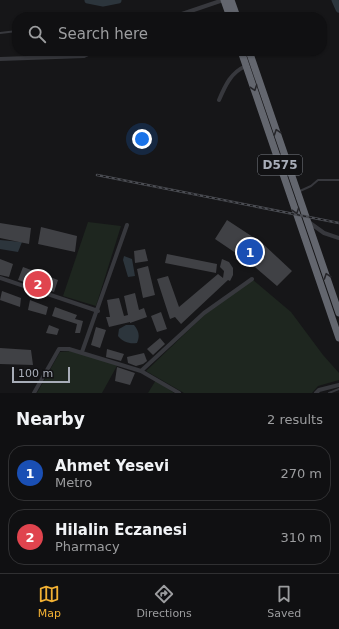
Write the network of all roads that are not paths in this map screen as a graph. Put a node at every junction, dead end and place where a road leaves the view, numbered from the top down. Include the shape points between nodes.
1 (223, 0) edge
2 (231, 0) edge
3 (187, 12) edge
4 (228, 12) edge
5 (235, 12) edge
6 (12, 32) edge
7 (0, 33) edge
8 (84, 56) edge
9 (243, 56) edge
10 (251, 56) edge
11 (0, 59) edge
12 (246, 66) junction
13 (218, 100) dead end
14 (339, 180) edge
15 (298, 192) junction
16 (308, 222) junction
17 (127, 225) dead end
18 (339, 238) edge
19 (0, 278) edge
20 (252, 279) dead end
21 (98, 311) junction
22 (339, 313) edge
23 (339, 338) edge
24 (82, 352) junction
25 (141, 371) junction
26 (339, 385) edge
27 (339, 389) edge
28 (34, 393) edge
29 (179, 393) edge
30 (316, 393) edge
31 (329, 393) edge

1 - 3 street
1 - 4 highway
2 - 5 highway
6 - 7 lane
8 - 11 street
9 - 12 highway, D575
15 -> 10 highway, D575
12 - 13 street via 238,69 228,80
12 -> 23 highway, D575
14 - 15 lane via 318,180
15 - 16 highway, D575
16 - 18 street via 324,233
22 -> 16 highway
17 - 21 street
19 - 21 street
20 - 25 street via 204,313
21 - 24 street
24 - 25 street
24 - 28 street via 59,349
25 - 29 street
26 - 30 street
27 - 31 lane

